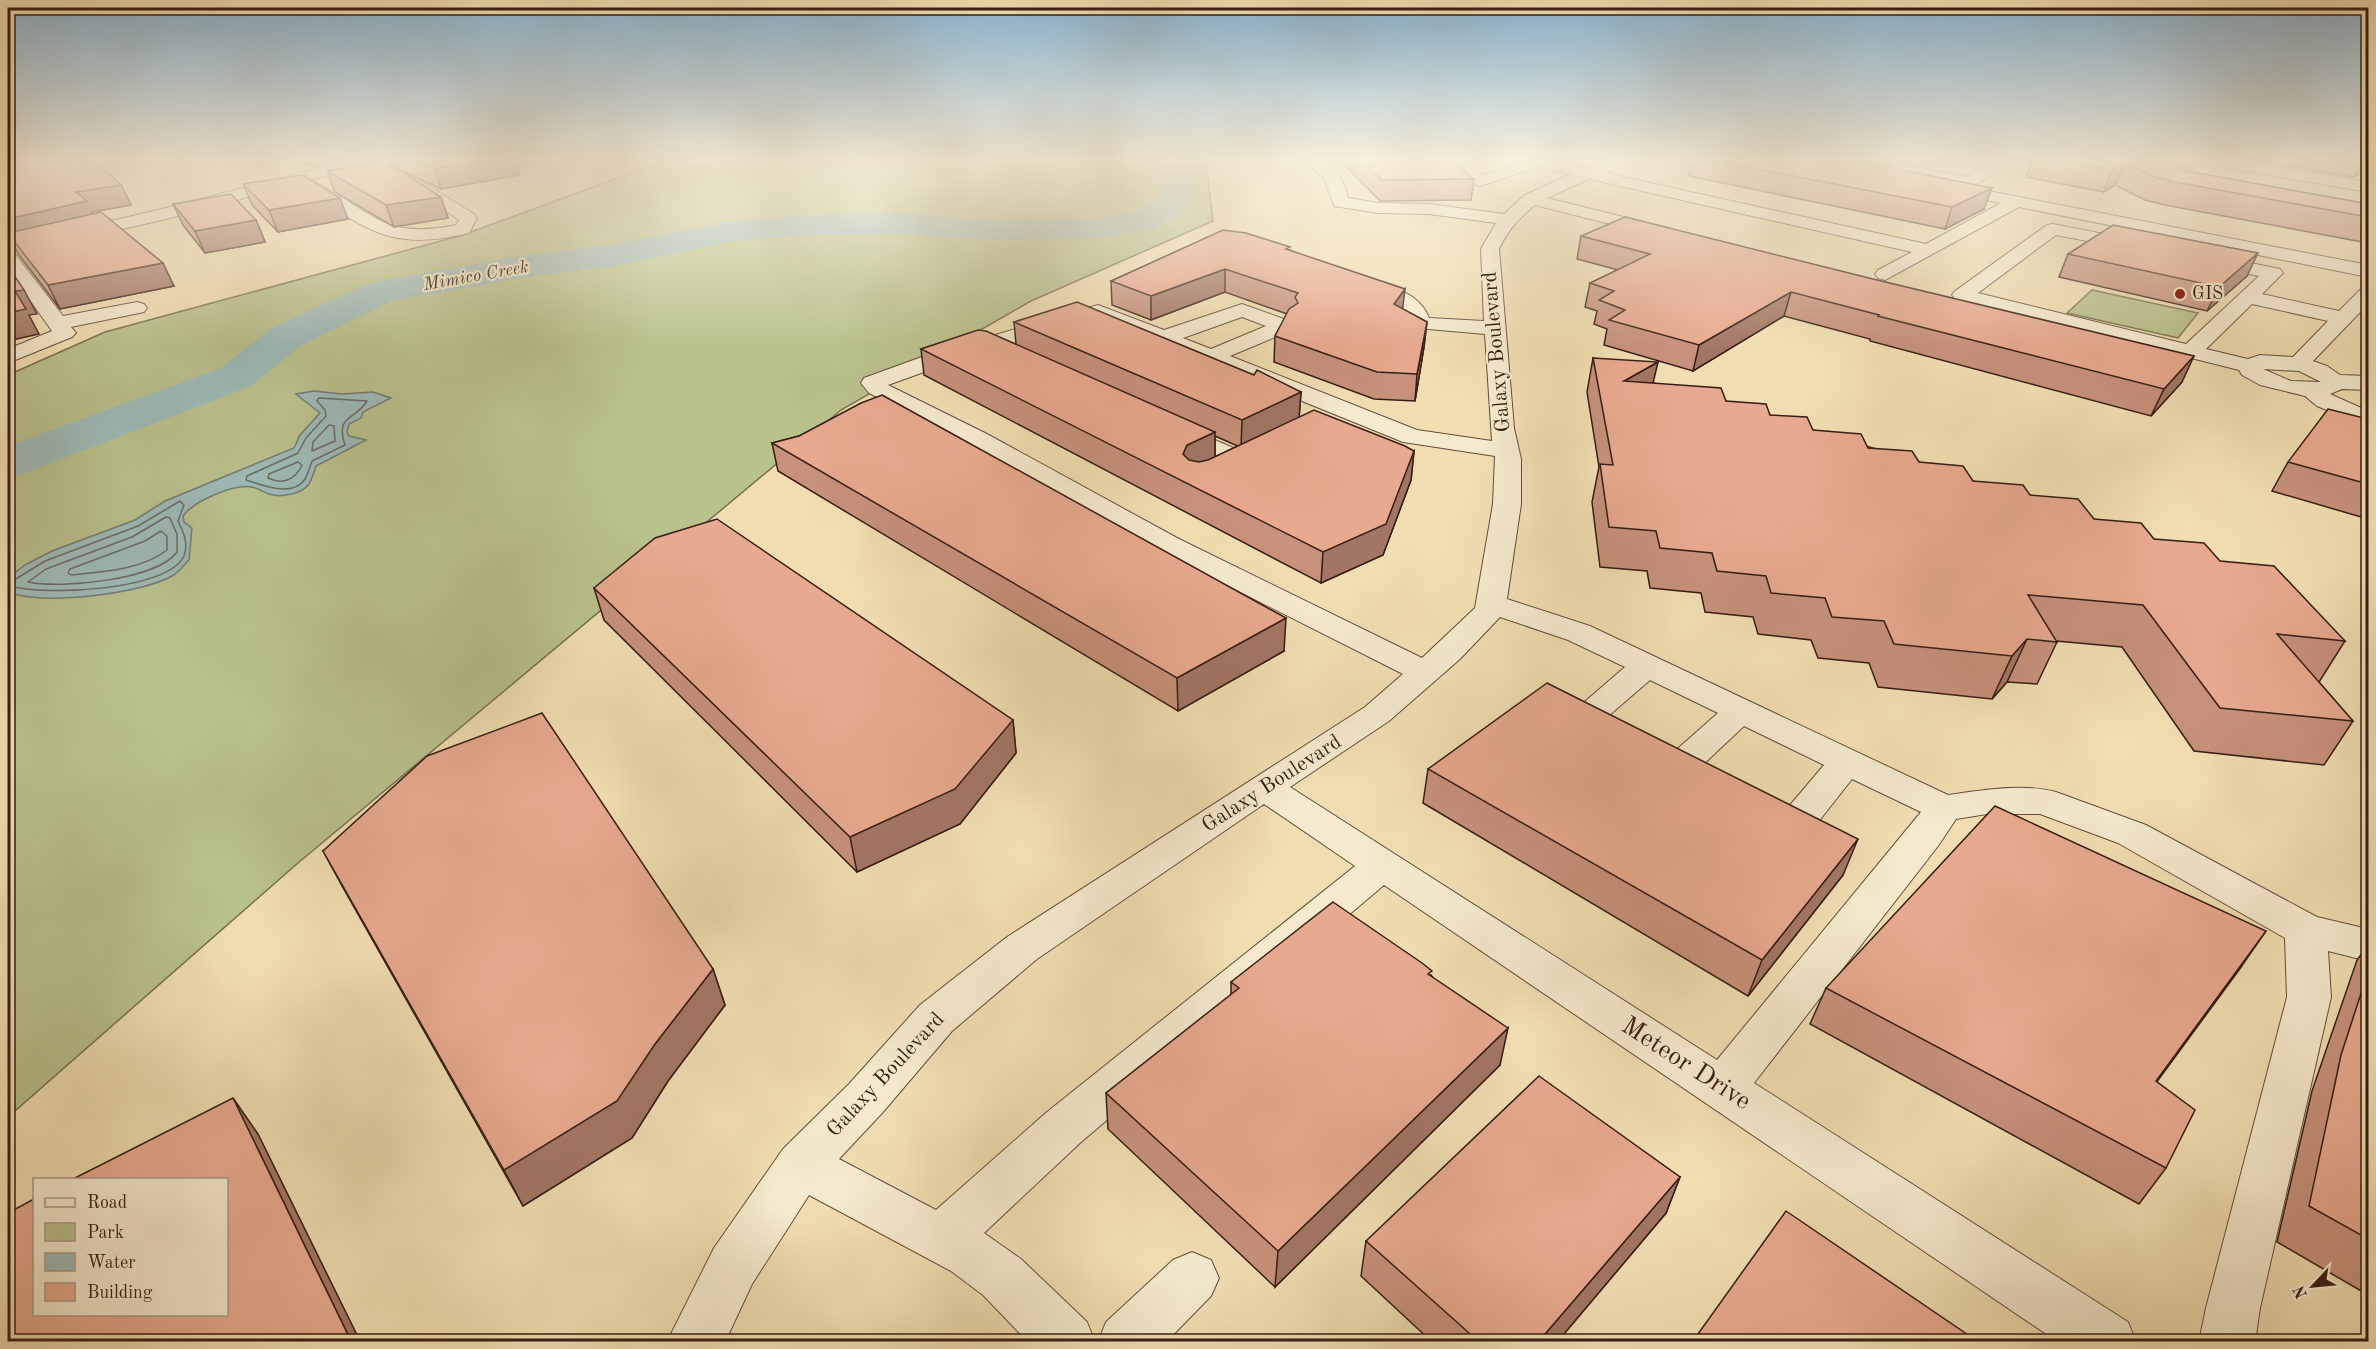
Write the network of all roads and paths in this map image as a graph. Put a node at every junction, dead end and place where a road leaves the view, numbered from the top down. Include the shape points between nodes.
1 (130, 222) edge
2 (369, 222) edge
3 (466, 222) edge
4 (1507, 222) edge
5 (1623, 222) edge
6 (1808, 222) edge
7 (1847, 222) edge
8 (1979, 222) edge
9 (2064, 222) edge
10 (2117, 222) edge
11 (2170, 222) edge
12 (1834, 228) junction
13 (2053, 229) junction
14 (1683, 237) edge
15 (8, 250) edge
16 (1929, 250) junction
17 (2157, 250) edge
18 (8, 257) edge
19 (2192, 257) edge
20 (2368, 261) edge
21 (2368, 271) edge
22 (1346, 279) edge
23 (1868, 283) edge
24 (2368, 293) edge
25 (2248, 297) junction
26 (1940, 301) edge
27 (137, 308) dead end
28 (2342, 318) junction
29 (59, 323) junction
30 (1494, 328) junction
31 (1164, 337) junction
32 (987, 345) junction
33 (2190, 352) junction
34 (1212, 356) junction
35 (8, 357) edge
36 (1019, 359) edge
37 (2296, 365) junction
38 (2253, 370) junction
39 (2334, 382) junction
40 (2368, 383) edge
41 (2310, 389) junction
42 (907, 403) junction
43 (1344, 410) junction
44 (876, 415) edge
45 (2368, 420) edge
46 (1156, 421) edge
47 (1319, 421) edge
48 (1506, 450) junction
49 (1208, 475) edge
50 (1491, 604) junction
51 (1646, 666) junction
52 (1426, 673) junction
53 (1740, 711) junction
54 (1586, 718) edge
55 (1846, 762) junction
56 (1679, 767) edge
57 (1264, 787) junction
58 (1944, 808) junction
59 (1794, 826) edge
60 (1382, 865) junction
61 (2306, 930) junction
62 (2368, 945) edge
63 (1722, 1088) junction
64 (801, 1165) junction
65 (941, 1239) junction
66 (1192, 1278) dead end
67 (695, 1341) edge
68 (1066, 1341) edge
69 (1126, 1341) edge
70 (2108, 1341) edge
71 (2227, 1341) edge

1 - 15 street
2 - 3 street via 388,233 413,237 463,230
4 - 30 street, Galaxy Boulevard via 1490,249
5 - 14 street
6 - 12 street
7 - 12 street
8 - 16 street
9 - 13 street
10 - 21 street
11 - 20 street
12 - 16 street
13 - 17 street
13 - 33 street via 1962,295
16 - 23 street via 1885,274 1903,282 1895,290
18 - 29 street
19 - 25 street via 2273,273
22 - 30 street via 1410,303 1424,324
24 - 28 street
25 - 28 street
25 - 33 street
26 - 38 street via 2207,368
27 - 29 street
28 - 37 street
29 - 35 street via 65,333
30 - 48 street, Galaxy Boulevard
31 - 32 street via 1105,302
31 - 34 street
31 - 34 street via 1242,310 1285,326
32 - 36 street
32 - 42 street via 872,383
33 - 38 street
34 - 43 street
37 - 38 street via 2260,362
37 - 39 street via 2322,373
38 - 41 street via 2274,383
39 - 40 street
39 - 41 street via 2327,388
41 - 45 street via 2325,401
42 - 44 street
42 - 52 street via 1169,545
43 - 47 street
43 - 48 street via 1412,437
46 - 49 street via 1251,455
48 - 50 street, Galaxy Boulevard via 1508,504
50 - 51 street via 1579,633
50 - 52 street, Galaxy Boulevard via 1490,610
51 - 53 street
51 - 54 street
52 - 57 street, Galaxy Boulevard via 1377,714
53 - 55 street
53 - 56 street
55 - 58 street
55 - 59 street
57 - 60 street, Meteor Drive
57 - 64 street, Galaxy Boulevard via 1022,948 936,1018
58 - 61 street via 2043,801 2132,834
58 - 63 street
60 - 63 street, Meteor Drive
60 - 65 street via 1064,1127
61 - 62 street
61 - 71 street via 2309,997
63 - 70 street, Meteor Drive
64 - 65 street
64 - 67 street, Galaxy Boulevard via 733,1266
65 - 68 street via 970,1253 1002,1277
66 - 69 street

